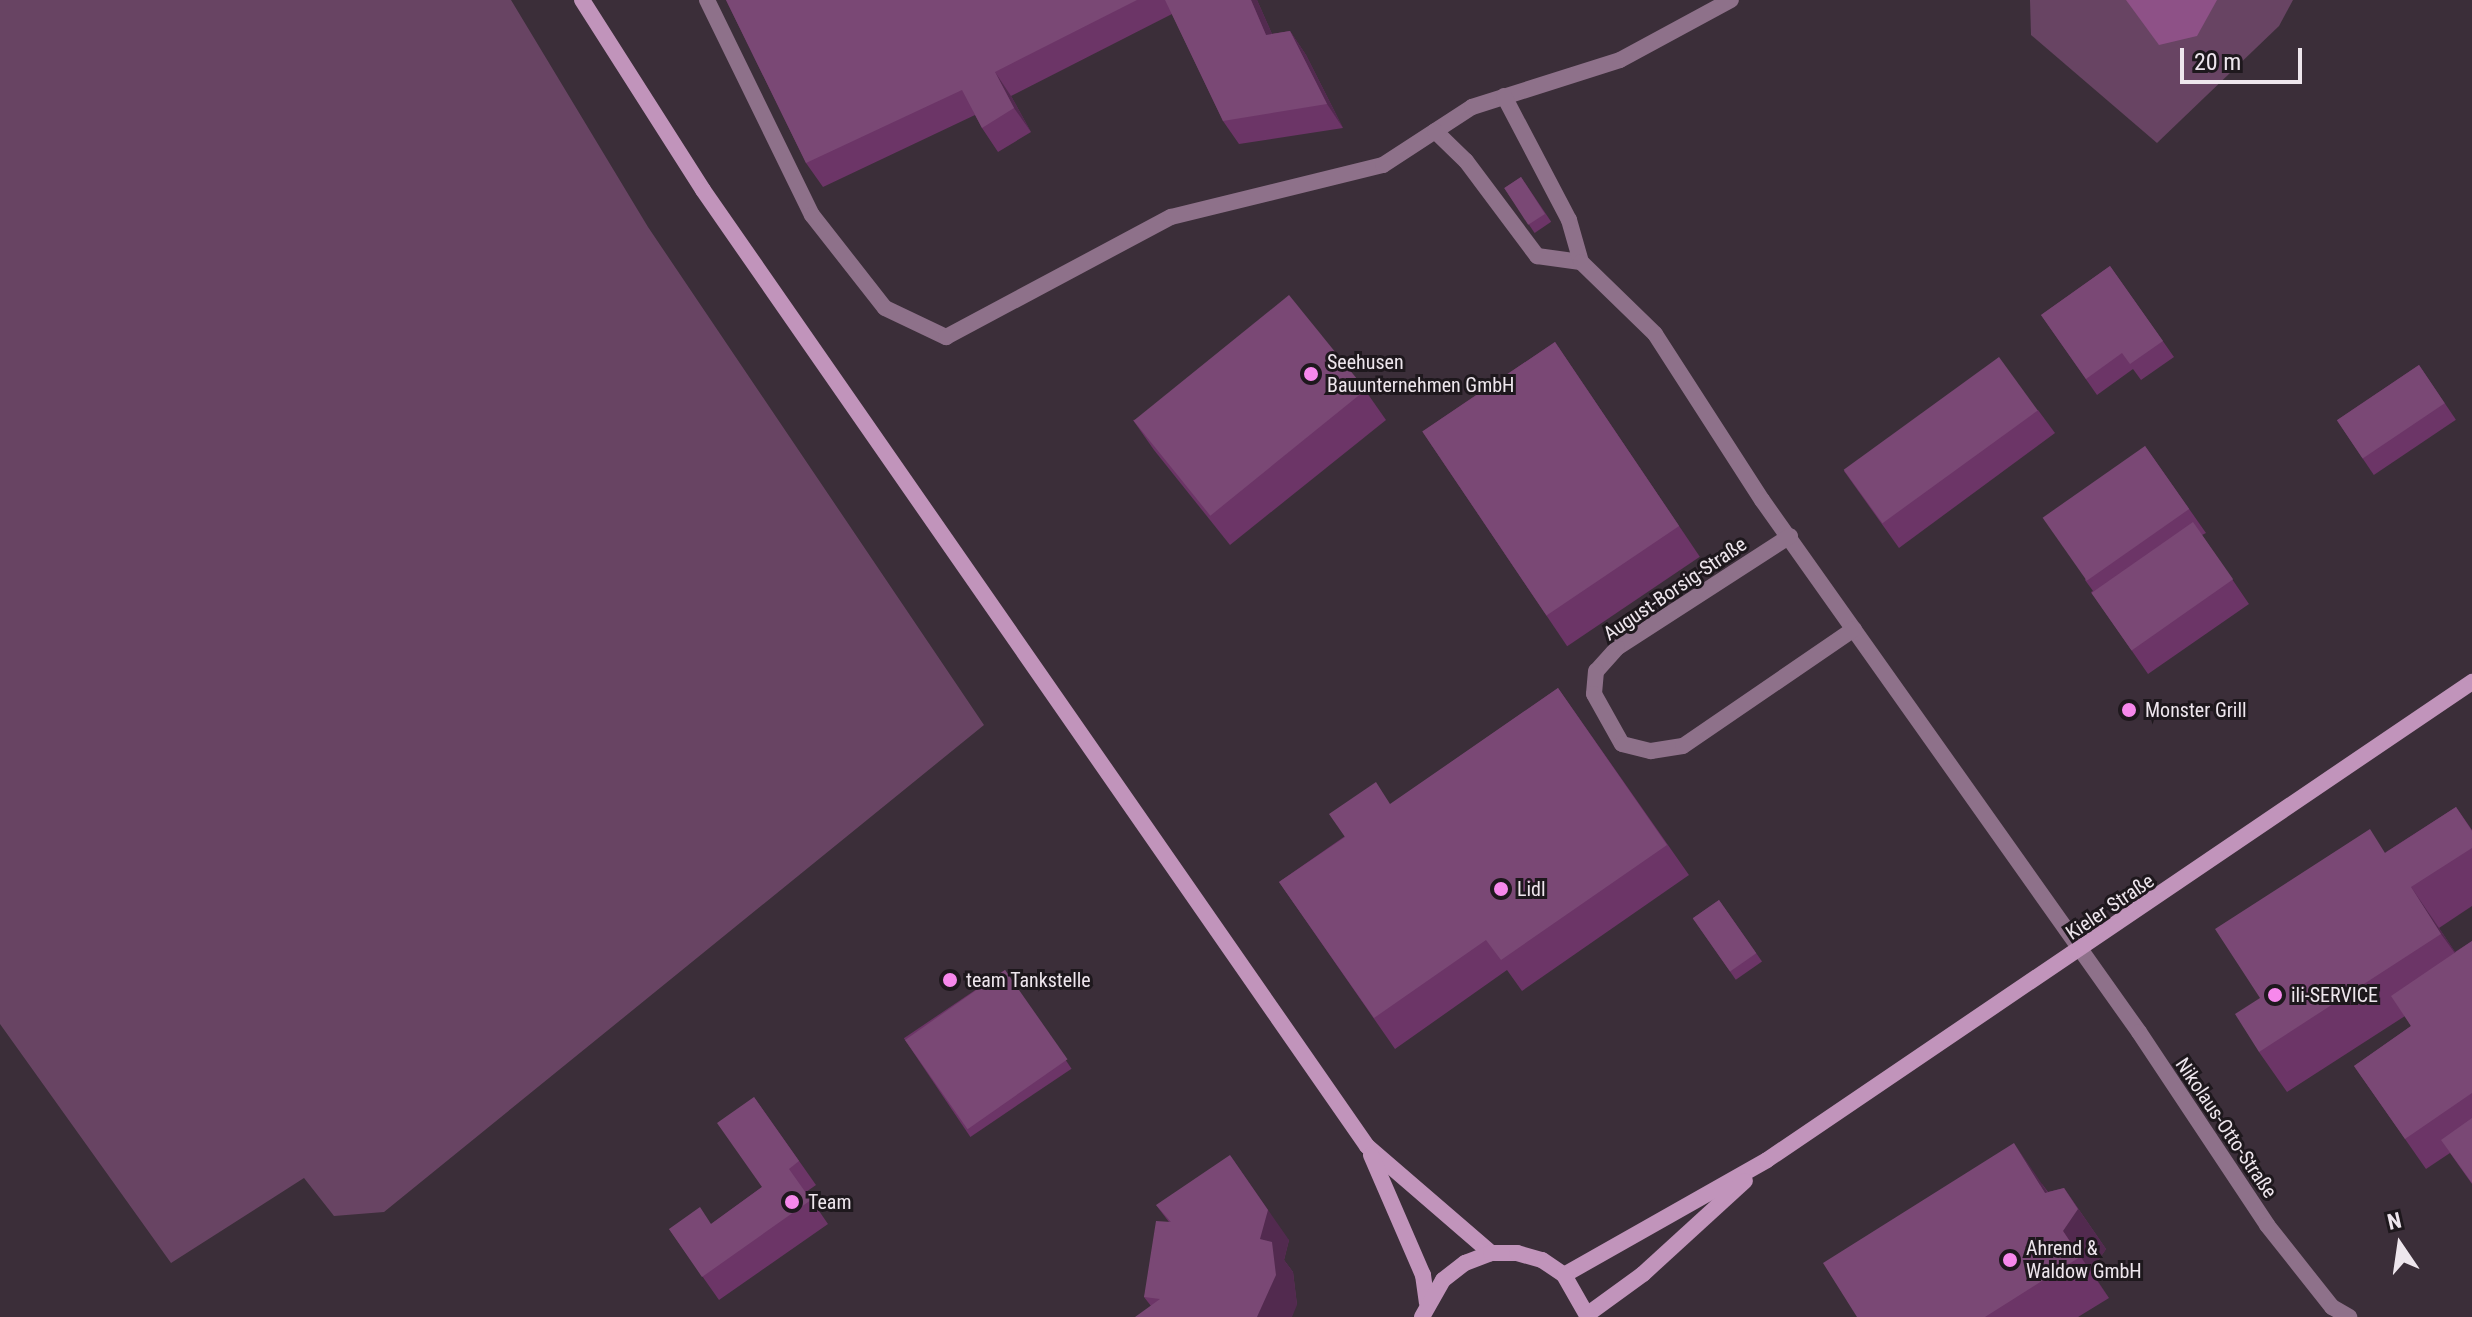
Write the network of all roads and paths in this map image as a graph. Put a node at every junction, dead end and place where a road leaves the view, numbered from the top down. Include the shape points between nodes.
1 (582, 0) edge
2 (707, 0) edge
3 (1731, 0) edge
4 (1504, 96) junction
5 (1435, 131) junction
6 (1581, 262) junction
7 (1790, 536) junction
8 (1854, 629) junction
9 (2472, 682) edge
10 (2081, 951) junction
11 (1367, 1146) junction
12 (1767, 1160) junction
13 (1491, 1253) junction
14 (1564, 1275) junction
15 (1425, 1310) edge
16 (1588, 1316) edge
17 (2349, 1317) edge

1 - 11 main road via 703,190
2 - 5 street via 812,215 885,308 946,337 1171,217 1383,165
3 - 4 street via 1620,60
4 - 5 street via 1472,107
4 - 6 street via 1569,220
5 - 6 street via 1466,161 1537,256
6 - 7 street via 1655,334
7 - 8 street
7 - 8 street, August-Borsig-Straße via 1617,648 1596,671 1594,694 1622,744 1651,751 1683,746
8 - 10 street
9 - 10 main road, Kieler Straße
10 - 12 main road, Kieler Straße
10 - 17 street, Nikolaus-Otto-Straße via 2267,1225 2332,1307
11 - 13 main road
11 - 15 main road via 1423,1275
12 - 14 main road, Kieler Straße
12 - 16 main road, Kieler Straße via 1643,1274
13 - 14 main road via 1542,1260
13 - 15 main road via 1463,1264 1443,1280
14 - 16 main road, Kieler Straße

